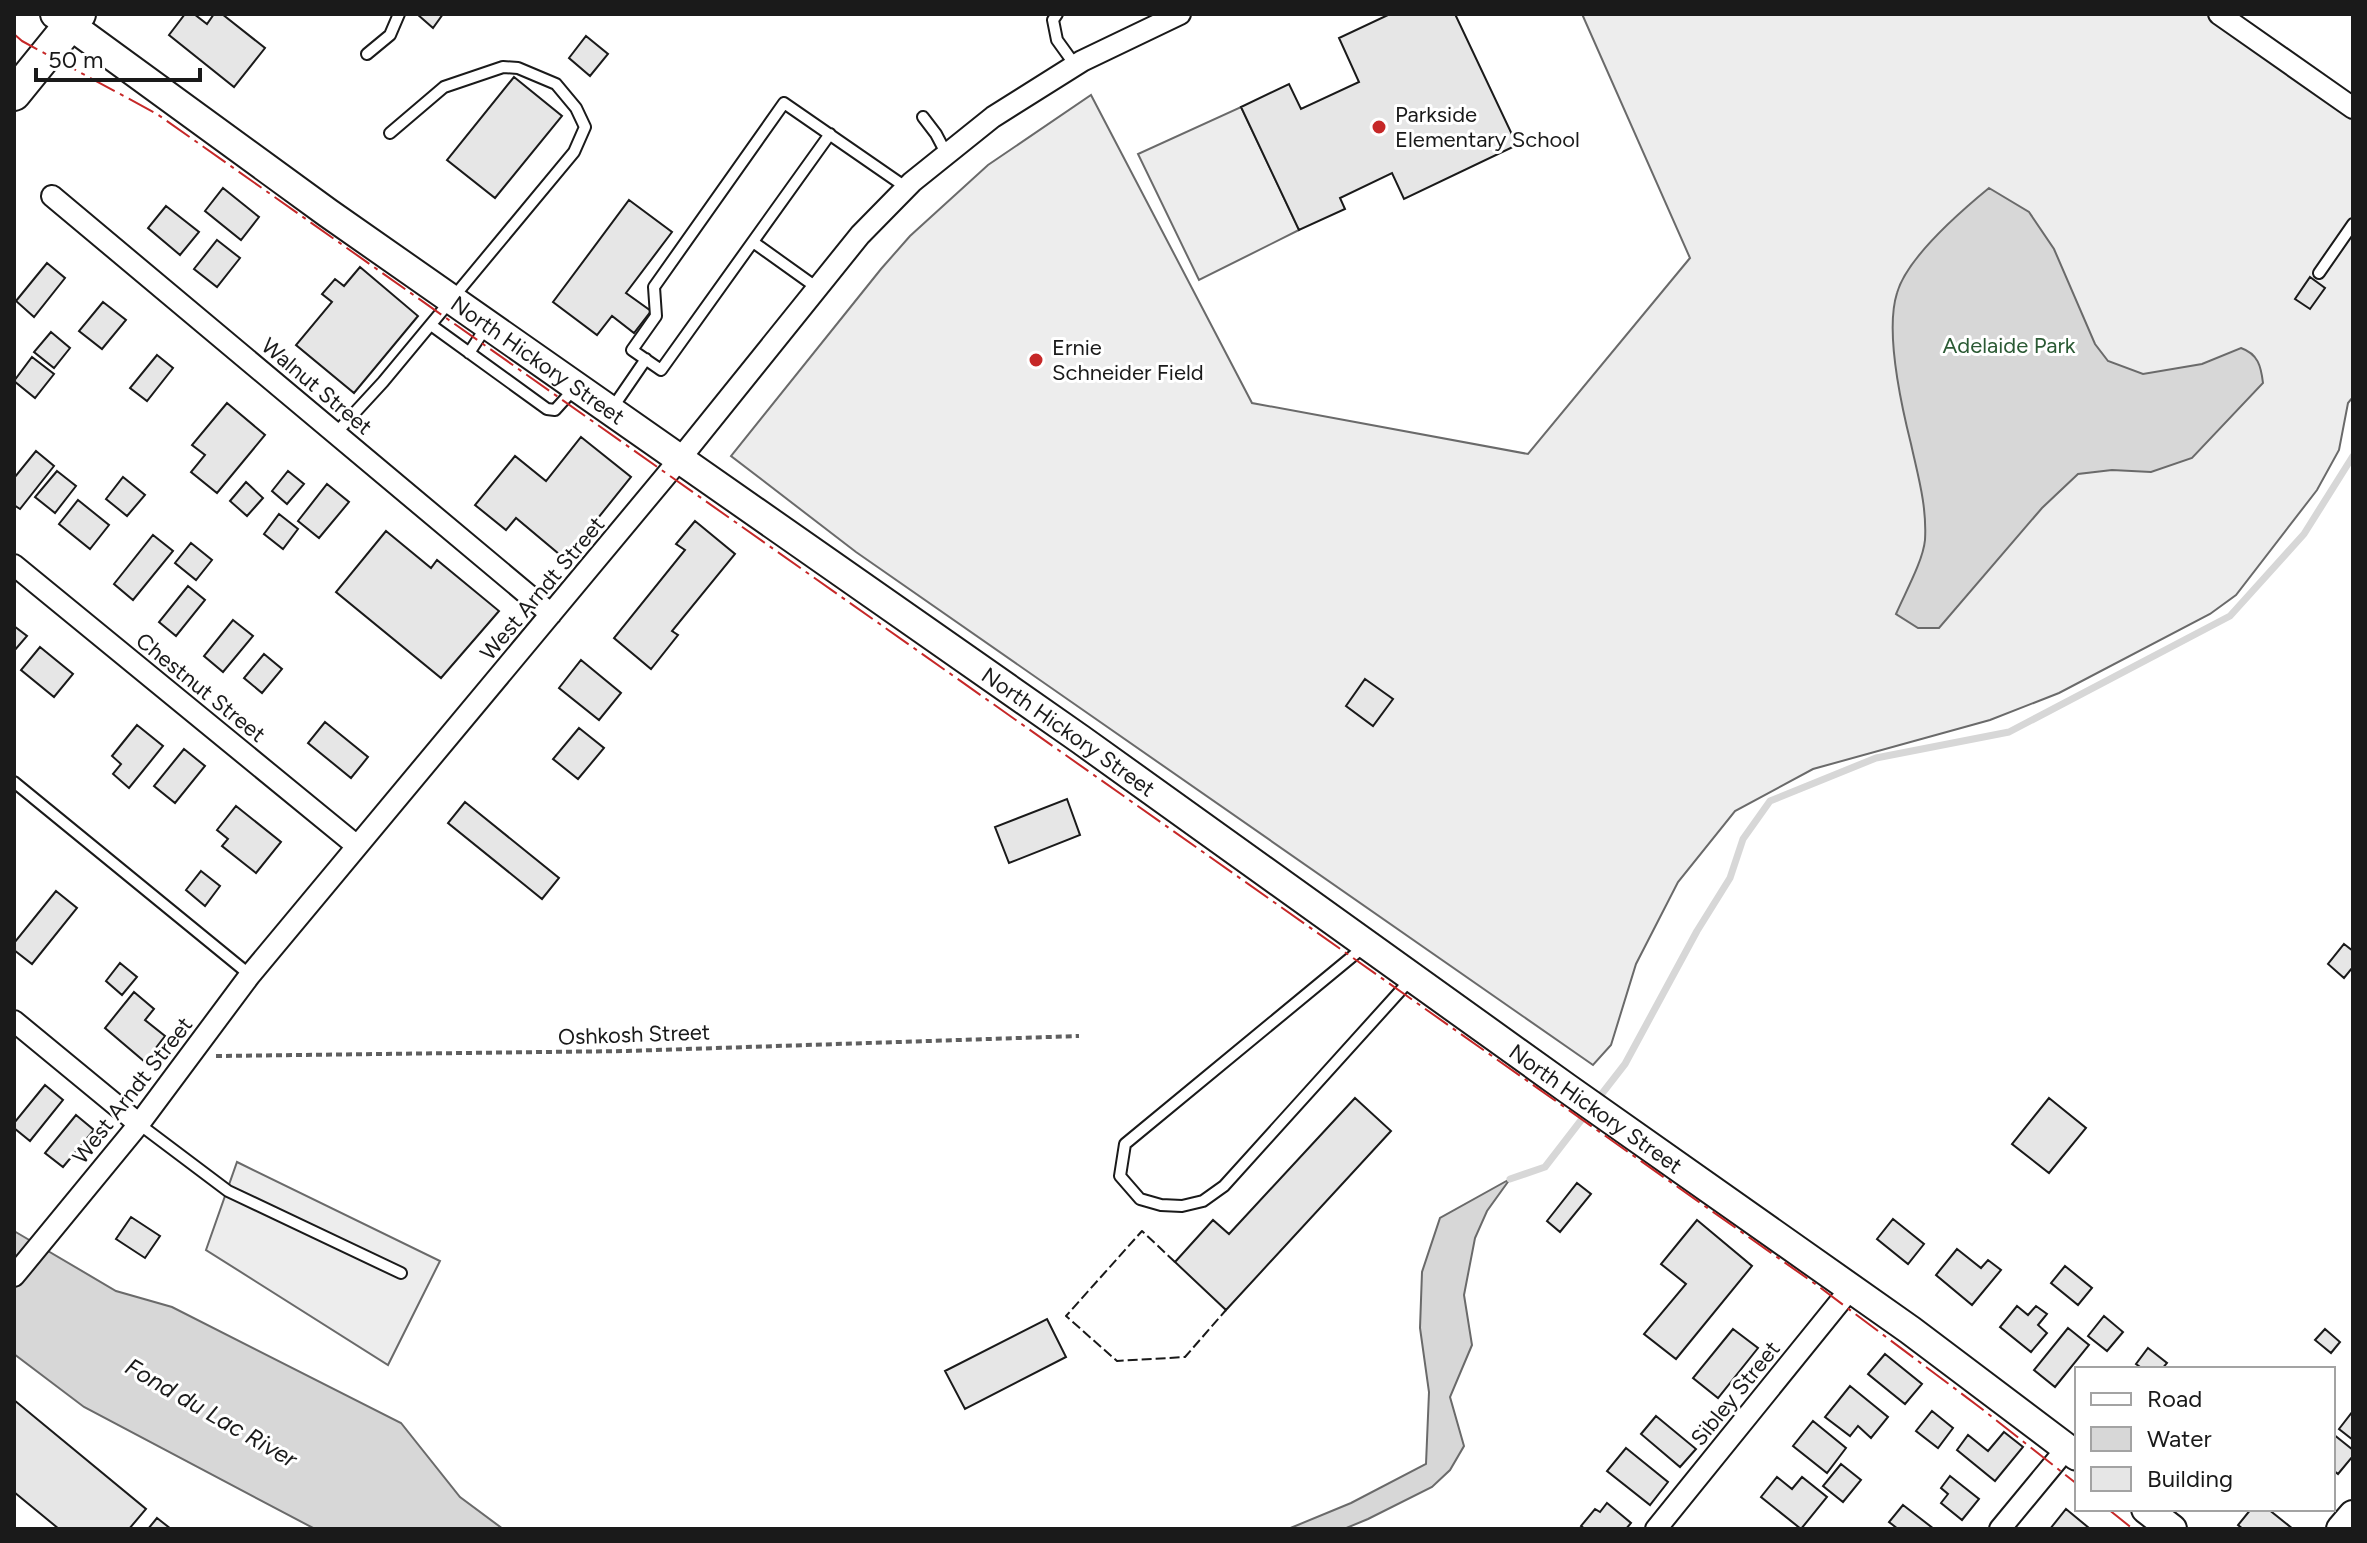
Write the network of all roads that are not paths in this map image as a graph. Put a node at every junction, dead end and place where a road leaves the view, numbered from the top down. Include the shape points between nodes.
1 (399, 14) edge
2 (1057, 14) edge
3 (1180, 14) edge
4 (2219, 14) edge
5 (68, 18) edge
6 (367, 54) dead end
7 (1075, 65) junction
8 (14, 94) edge
9 (2353, 108) edge
10 (923, 117) dead end
11 (390, 133) dead end
12 (830, 134) junction
13 (946, 153) junction
14 (907, 188) junction
15 (52, 196) dead end
16 (2353, 224) edge
17 (753, 242) junction
18 (2319, 273) dead end
19 (816, 287) junction
20 (452, 300) junction
21 (431, 325) junction
22 (487, 325) junction
23 (469, 353) junction
24 (646, 359) junction
25 (576, 388) junction
26 (610, 411) junction
27 (336, 433) junction
28 (679, 460) junction
29 (14, 565) edge
30 (551, 614) junction
31 (14, 782) edge
32 (357, 846) junction
33 (1367, 945) junction
34 (250, 975) junction
35 (1412, 978) junction
36 (14, 1021) edge
37 (139, 1124) junction
38 (401, 1273) dead end
39 (14, 1276) edge
40 (1851, 1288) junction
41 (2072, 1452) edge
42 (2149, 1511) edge
43 (2353, 1515) edge
44 (1656, 1529) edge
45 (2000, 1529) edge
46 (2172, 1529) edge
47 (2341, 1529) edge

1 - 6 lane via 390,35
2 - 7 lane via 1057,40
3 - 7 street, West Arndt Street
4 - 9 street
5 - 8 main road
5 - 20 street, North Hickory Street via 209,129
7 - 13 street, West Arndt Street
10 - 13 lane
11 - 20 lane via 444,87 503,67 556,84 585,127 574,152
12 - 14 lane
12 - 17 lane
12 - 24 lane via 784,103 654,287 656,316 632,350
13 - 14 street, West Arndt Street
14 - 19 street, West Arndt Street
15 - 27 street, Walnut Street
16 - 18 lane
17 - 19 lane
17 - 24 lane via 661,370
19 - 28 street, West Arndt Street
20 - 21 lane
20 - 22 street, North Hickory Street
21 - 23 lane
21 - 27 lane
22 - 23 lane
22 - 25 street, North Hickory Street
23 - 25 lane via 547,409 555,410
24 - 26 lane
25 - 26 street, North Hickory Street
26 - 28 street, North Hickory Street
27 - 30 street, Walnut Street
28 - 30 street, West Arndt Street
28 - 33 street, North Hickory Street
29 - 32 street, Chestnut Street
30 - 32 street, West Arndt Street
31 - 34 lane
32 - 34 street, West Arndt Street
33 - 35 street, North Hickory Street
33 - 35 lane via 1125,1144 1120,1176 1140,1199 1182,1206 1203,1201 1224,1186
34 - 37 street, West Arndt Street
35 - 40 street, North Hickory Street
36 - 37 street
37 - 38 lane via 228,1191
37 - 39 street, West Arndt Street
40 - 41 street, North Hickory Street
40 - 44 street, Sibley Street
41 - 45 street
42 - 46 street
43 - 47 street

